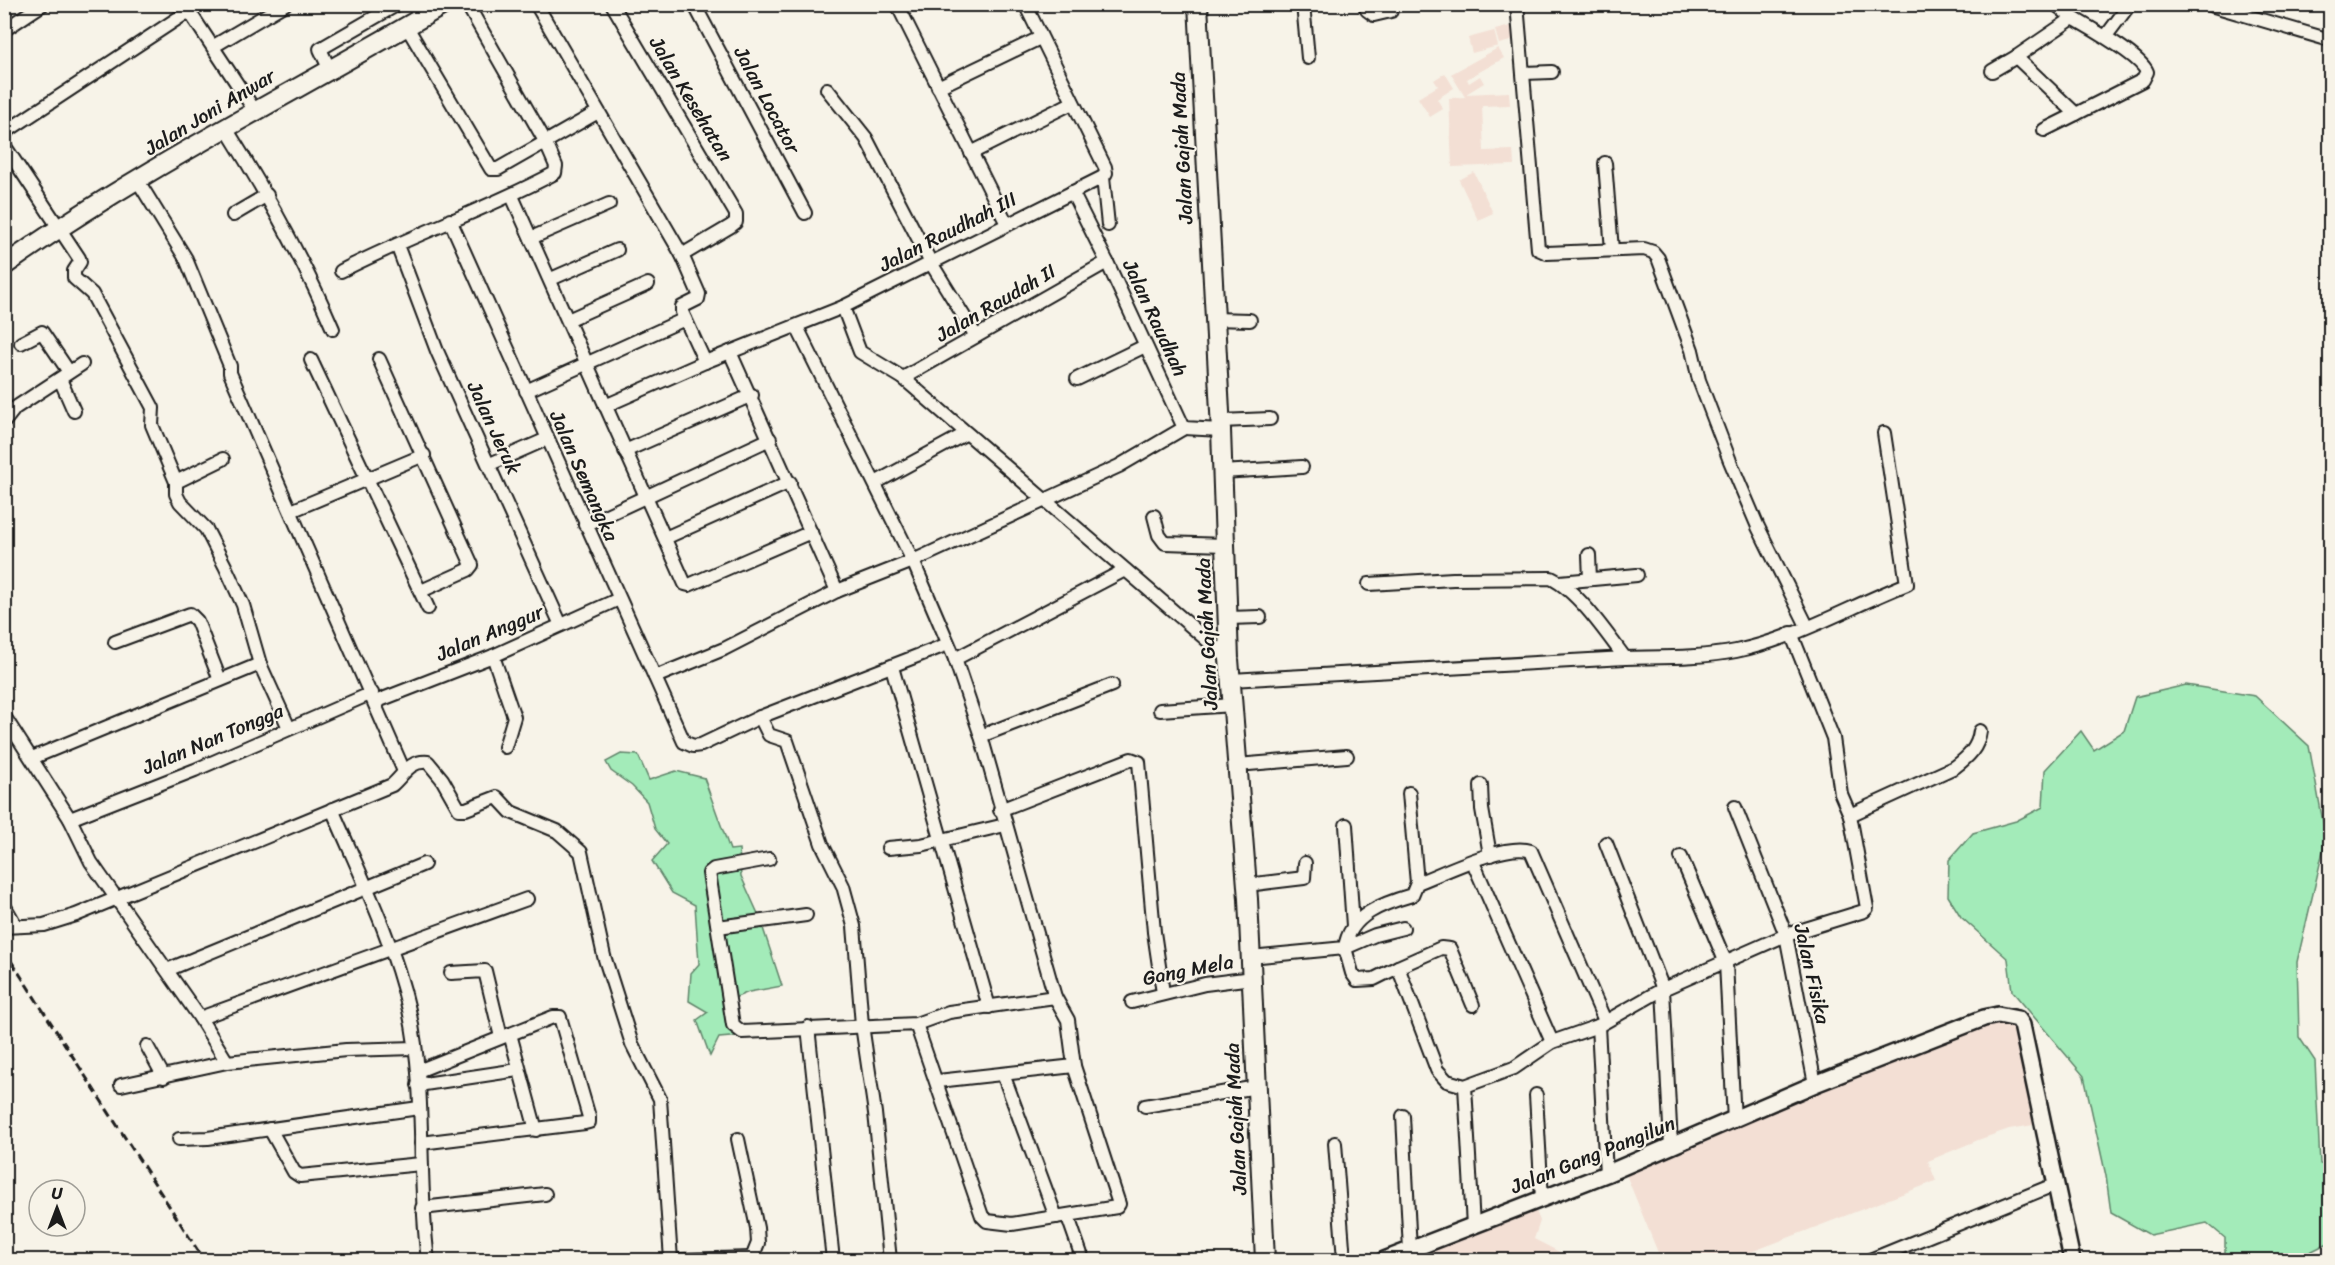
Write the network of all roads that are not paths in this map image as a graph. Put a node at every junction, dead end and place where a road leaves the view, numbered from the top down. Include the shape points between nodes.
1 (43, 4) edge
2 (285, 4) edge
3 (398, 4) edge
4 (466, 4) edge
5 (536, 4) edge
6 (612, 4) edge
7 (694, 4) edge
8 (897, 4) edge
9 (1025, 4) edge
10 (1198, 4) edge
11 (1303, 4) edge
12 (1364, 4) edge
13 (1517, 4) edge
14 (2055, 4) edge
15 (2130, 4) edge
16 (2207, 4) edge
17 (187, 8) edge
18 (426, 11) edge
19 (1391, 11) dead end
20 (2073, 18) junction
21 (4, 30) edge
22 (2106, 36) junction
23 (1040, 38) junction
24 (2331, 40) edge
25 (214, 46) junction
26 (2016, 57) junction
27 (1308, 58) dead end
28 (329, 69) junction
29 (1992, 71) dead end
30 (1552, 72) dead end
31 (1524, 73) junction
32 (938, 87) junction
33 (827, 90) dead end
34 (1072, 103) junction
35 (255, 111) junction
36 (598, 112) junction
37 (2076, 114) junction
38 (227, 130) junction
39 (2044, 130) dead end
40 (4, 133) edge
41 (545, 141) junction
42 (4, 145) edge
43 (971, 153) junction
44 (1605, 163) dead end
45 (1103, 177) junction
46 (138, 181) junction
47 (1072, 192) junction
48 (267, 195) junction
49 (512, 196) junction
50 (609, 204) dead end
51 (805, 213) dead end
52 (233, 215) dead end
53 (450, 220) junction
54 (1007, 224) junction
55 (1108, 225) dead end
56 (59, 227) junction
57 (531, 238) junction
58 (397, 245) junction
59 (617, 250) dead end
60 (1612, 250) junction
61 (682, 255) junction
62 (1107, 262) junction
63 (932, 263) junction
64 (4, 266) edge
65 (341, 271) dead end
66 (551, 279) junction
67 (648, 284) dead end
68 (843, 307) junction
69 (570, 319) junction
70 (685, 319) junction
71 (1213, 319) junction
72 (1250, 320) dead end
73 (797, 327) junction
74 (333, 329) dead end
75 (976, 336) junction
76 (21, 343) dead end
77 (1145, 346) junction
78 (730, 352) junction
79 (379, 359) dead end
80 (311, 360) dead end
81 (705, 362) junction
82 (587, 363) junction
83 (82, 364) dead end
84 (64, 376) junction
85 (903, 378) junction
86 (1077, 379) dead end
87 (525, 391) junction
88 (752, 395) junction
89 (605, 406) junction
90 (74, 411) dead end
91 (1270, 419) dead end
92 (4, 422) edge
93 (1220, 426) junction
94 (1184, 428) junction
95 (1884, 433) dead end
96 (965, 434) junction
97 (547, 439) junction
98 (770, 439) junction
99 (625, 452) junction
100 (424, 454) junction
101 (223, 459) dead end
102 (490, 464) junction
103 (1302, 467) dead end
104 (1222, 472) junction
105 (369, 479) junction
106 (176, 482) junction
107 (790, 482) junction
108 (875, 483) junction
109 (646, 498) junction
110 (1042, 500) junction
111 (291, 511) junction
112 (1154, 516) dead end
113 (585, 525) junction
114 (811, 532) junction
115 (665, 538) junction
116 (1226, 545) junction
117 (1589, 555) dead end
118 (913, 561) junction
119 (1125, 570) junction
120 (1636, 575) dead end
121 (1590, 579) junction
122 (1560, 582) junction
123 (1370, 584) dead end
124 (421, 591) junction
125 (837, 591) junction
126 (619, 599) junction
127 (428, 608) dead end
128 (1260, 617) dead end
129 (1228, 618) junction
130 (561, 624) junction
131 (1807, 626) junction
132 (1791, 633) junction
133 (115, 642) dead end
134 (948, 644) junction
135 (493, 656) junction
136 (1229, 658) junction
137 (1625, 658) junction
138 (955, 659) junction
139 (260, 664) junction
140 (892, 667) junction
141 (655, 677) junction
142 (220, 680) junction
143 (1231, 680) junction
144 (1112, 685) dead end
145 (374, 697) junction
146 (1233, 705) junction
147 (1160, 710) dead end
148 (4, 716) edge
149 (759, 717) junction
150 (289, 728) junction
151 (1980, 731) dead end
152 (981, 736) junction
153 (505, 747) dead end
154 (1347, 756) dead end
155 (32, 758) junction
156 (1237, 765) junction
157 (403, 770) junction
158 (1481, 784) dead end
159 (1409, 793) dead end
160 (1735, 807) dead end
161 (332, 808) junction
162 (1000, 810) junction
163 (1850, 815) junction
164 (70, 819) junction
165 (1005, 825) junction
166 (1346, 825) dead end
167 (943, 840) junction
168 (1606, 843) dead end
169 (888, 848) dead end
170 (1490, 855) junction
171 (1681, 857) dead end
172 (769, 859) dead end
173 (1473, 862) junction
174 (1305, 863) dead end
175 (424, 864) dead end
176 (1417, 883) junction
177 (1247, 885) junction
178 (366, 886) junction
179 (118, 898) junction
180 (527, 899) dead end
181 (4, 905) edge
182 (806, 915) dead end
183 (10, 926) edge
184 (1353, 926) junction
185 (718, 927) junction
186 (1402, 928) dead end
187 (1786, 934) junction
188 (1346, 948) junction
189 (390, 949) junction
190 (1250, 957) junction
191 (1726, 963) junction
192 (1398, 967) junction
193 (167, 970) junction
194 (451, 973) dead end
195 (1252, 978) junction
196 (1663, 989) junction
197 (1163, 993) junction
198 (1055, 998) junction
199 (1132, 1002) dead end
200 (1473, 1005) dead end
201 (989, 1007) junction
202 (200, 1018) junction
203 (1601, 1023) junction
204 (916, 1024) junction
205 (862, 1025) junction
206 (808, 1027) junction
207 (506, 1036) junction
208 (1552, 1042) junction
209 (147, 1046) dead end
210 (415, 1048) junction
211 (227, 1062) junction
212 (1074, 1066) junction
213 (518, 1070) junction
214 (418, 1071) junction
215 (1003, 1074) junction
216 (164, 1077) junction
217 (938, 1082) junction
218 (1815, 1084) junction
219 (122, 1085) dead end
220 (418, 1085) junction
221 (1465, 1086) junction
222 (1257, 1087) junction
223 (1536, 1095) dead end
224 (1144, 1106) dead end
225 (419, 1108) junction
226 (1403, 1116) dead end
227 (1734, 1121) junction
228 (270, 1129) junction
229 (536, 1130) junction
230 (178, 1139) dead end
231 (738, 1139) dead end
232 (421, 1143) junction
233 (1335, 1143) dead end
234 (1671, 1146) junction
235 (421, 1164) junction
236 (1606, 1174) junction
237 (2056, 1184) junction
238 (545, 1194) dead end
239 (1542, 1199) junction
240 (422, 1208) junction
241 (1062, 1217) junction
242 (1473, 1226) junction
243 (1410, 1250) junction
244 (752, 1259) edge
245 (428, 1260) edge
246 (671, 1260) edge
247 (680, 1260) edge
248 (833, 1260) edge
249 (890, 1260) edge
250 (1083, 1260) edge
251 (1265, 1260) edge
252 (1344, 1260) edge
253 (1384, 1260) edge
254 (1870, 1260) edge
255 (2072, 1260) edge

1 - 21 street
2 - 25 street
3 - 28 street via 320,49
4 - 41 street
5 - 36 street
6 - 61 street, Jalan Kesehatan via 736,214 736,222 731,226
7 - 51 street, Jalan Locator
8 - 32 street
9 - 23 street
10 - 71 main road, Jalan Gajah Mada
11 - 27 street
12 - 19 street via 1374,15
13 - 31 street
14 - 20 street
15 - 22 street
16 - 24 street
17 - 25 street
17 - 40 street
18 - 28 main road, Jalan Joni Anwar
18 - 41 street via 487,167 498,169
20 - 22 street
20 - 26 street
22 - 37 street via 2148,72 2146,77
23 - 32 street
23 - 34 street
25 - 35 street
26 - 29 street
26 - 37 street
28 - 35 main road, Jalan Joni Anwar
30 - 31 street
31 - 60 street via 1538,249 1547,253
32 - 43 street
33 - 63 street via 866,138
34 - 43 street
34 - 45 street via 1105,166
35 - 38 main road, Jalan Joni Anwar
36 - 41 street
36 - 61 street
37 - 39 street
38 - 46 main road, Jalan Joni Anwar
38 - 48 street
41 - 49 street via 556,165 555,173
42 - 56 street
43 - 54 street
44 - 60 street
45 - 47 street, Jalan Raudhah III
45 - 55 street
46 - 56 main road, Jalan Joni Anwar
46 - 111 street via 186,259 230,373
47 - 54 street, Jalan Raudhah III
47 - 62 street, Jalan Raudhah
48 - 52 street
48 - 74 street via 308,270
49 - 53 street
49 - 57 street
50 - 57 street
53 - 58 street
53 - 87 street, Jalan Semangka
54 - 63 street, Jalan Raudhah III
56 - 64 main road, Jalan Joni Anwar
56 - 106 street via 80,260 74,278 92,294 153,408 152,425
57 - 66 street
58 - 65 street
58 - 102 street, Jalan Jeruk via 437,351
59 - 66 street
60 - 131 street via 1644,249 1658,258 1730,461
61 - 70 street via 699,294 698,299 681,309
62 - 75 street, Jalan Raudah II
62 - 77 street, Jalan Raudhah
63 - 68 street, Jalan Raudhah III
63 - 75 street
66 - 69 street
67 - 69 street
68 - 73 street, Jalan Raudhah III
68 - 85 street via 860,352
69 - 82 street
70 - 81 street
70 - 82 street
71 - 72 street
71 - 93 main road, Jalan Gajah Mada
73 - 78 street, Jalan Raudhah III
73 - 108 street
75 - 85 street, Jalan Raudah II
76 - 84 street via 42,332
77 - 86 street
77 - 94 street, Jalan Raudhah
78 - 81 street, Jalan Raudhah III
78 - 88 street
79 - 100 street
80 - 105 street
81 - 89 street, Jalan Raudhah III
82 - 87 street
82 - 89 street
83 - 84 street
84 - 90 street
84 - 92 street via 15,408
85 - 96 street
87 - 97 street, Jalan Semangka
88 - 98 street
88 - 99 street
89 - 99 street
91 - 93 street
93 - 94 street
93 - 104 main road, Jalan Gajah Mada
94 - 110 street via 1119,466
95 - 131 street via 1907,584
96 - 108 street
96 - 110 street
97 - 102 street
97 - 113 street, Jalan Semangka
98 - 107 street
98 - 109 street
99 - 109 street
100 - 105 street
100 - 124 street via 472,565
101 - 106 street
102 - 130 street, Jalan Jeruk
103 - 104 street
104 - 116 main road, Jalan Gajah Mada
105 - 111 street
105 - 124 street
106 - 139 street via 180,502 206,529 240,596
107 - 114 street
107 - 115 street
108 - 118 street
109 - 113 street
109 - 115 street
110 - 118 street
110 - 119 street
111 - 145 street
112 - 116 street via 1165,543
113 - 126 street, Jalan Semangka
114 - 115 street via 690,585 685,584
114 - 125 street
116 - 129 main road, Jalan Gajah Mada
117 - 121 street
118 - 125 street
118 - 134 street
119 - 136 street
119 - 138 street
120 - 121 street
121 - 122 street
122 - 123 street via 1544,578
122 - 137 street
124 - 127 street
125 - 141 street via 724,649
126 - 130 street, Jalan Anggur
126 - 141 street, Jalan Semangka
128 - 129 street
129 - 136 main road, Jalan Gajah Mada
130 - 135 street, Jalan Anggur
131 - 132 street
132 - 137 street via 1721,653
132 - 163 street via 1833,738 1840,794
133 - 142 street via 190,614 197,621
134 - 138 street
134 - 140 street
135 - 145 street, Jalan Anggur
135 - 153 street via 514,717
136 - 143 main road, Jalan Gajah Mada
137 - 143 street
138 - 152 street
139 - 142 street
139 - 150 street
140 - 149 street
140 - 167 street
141 - 149 street, Jalan Semangka via 687,745 701,745
142 - 155 street
143 - 146 main road, Jalan Gajah Mada
144 - 152 street
145 - 150 street, Jalan Nan Tongga
145 - 157 street
146 - 147 street
146 - 156 main road, Jalan Gajah Mada
148 - 155 street
149 - 205 street via 769,735 787,741 822,844 846,896 854,926
150 - 164 street, Jalan Nan Tongga
151 - 163 street via 1979,742 1955,767
152 - 162 street
154 - 156 street
155 - 164 street
156 - 177 main road, Jalan Gajah Mada
157 - 161 street via 392,785
157 - 246 street via 428,762 435,767 459,808 496,797 511,812 557,831 581,852 593,914 632,1044 657,1090
158 - 170 street
159 - 176 street
160 - 187 street, Jalan Fisika
161 - 178 street
161 - 179 street
162 - 165 street
162 - 197 street via 1131,759 1138,762
163 - 187 street via 1866,910
164 - 179 street via 91,862
165 - 167 street
165 - 198 street
166 - 184 street
167 - 169 street
167 - 201 street
168 - 196 street
170 - 173 street
170 - 203 street via 1531,851
171 - 191 street
172 - 185 street via 711,870
173 - 176 street
173 - 208 street
174 - 177 street via 1304,878
175 - 178 street
176 - 184 street via 1412,895 1372,910
177 - 190 main road, Jalan Gajah Mada
178 - 189 street
178 - 193 street
179 - 183 street via 44,925
179 - 193 street
180 - 189 street
181 - 183 street
182 - 185 street
184 - 188 street
185 - 206 street via 736,1029 742,1032
186 - 188 street
187 - 191 street
187 - 218 street, Jalan Fisika
188 - 190 street
188 - 192 street via 1357,980 1374,979
189 - 202 street
189 - 210 street via 409,1008
190 - 195 main road, Jalan Gajah Mada
191 - 196 street
191 - 227 street
192 - 200 street via 1441,948 1450,949
192 - 221 street via 1437,1070 1447,1081
193 - 202 street
194 - 207 street via 485,971
195 - 197 street, Gang Mela
195 - 222 main road, Jalan Gajah Mada
196 - 203 street
196 - 234 street
197 - 199 street, Gang Mela
198 - 201 street
198 - 212 street via 1068,1020
201 - 204 street via 949,1012
202 - 211 street
203 - 208 street
203 - 236 street
204 - 205 street
204 - 217 street
205 - 206 street
205 - 249 street
206 - 248 street
207 - 213 street
207 - 214 street
207 - 229 street via 553,1017 560,1017 564,1023 590,1122
208 - 221 street via 1514,1068
209 - 216 street
210 - 211 street via 346,1050
210 - 214 street
211 - 216 street
212 - 215 street
212 - 241 street via 1119,1204 1114,1210
213 - 220 street
213 - 229 street
214 - 220 street
215 - 217 street
215 - 241 street
216 - 219 street
217 - 241 street via 982,1216 993,1224
218 - 227 street, Jalan Gang Pangilun
218 - 237 street, Jalan Gang Pangilun via 1984,1018 1998,1015 2018,1019
220 - 225 street
221 - 242 street
222 - 224 street
222 - 251 main road, Jalan Gajah Mada
223 - 239 street
225 - 228 street
225 - 232 street
226 - 243 street
227 - 234 street, Jalan Gang Pangilun
228 - 230 street
228 - 235 street via 300,1176
229 - 232 street
231 - 244 street via 758,1228
232 - 235 street
233 - 252 street
234 - 236 street, Jalan Gang Pangilun
235 - 240 street
236 - 239 street, Jalan Gang Pangilun
237 - 254 street
237 - 255 street
238 - 240 street
239 - 242 street, Jalan Gang Pangilun
240 - 245 street
241 - 250 street
242 - 243 street, Jalan Gang Pangilun
243 - 253 street, Jalan Gang Pangilun
244 - 247 street

